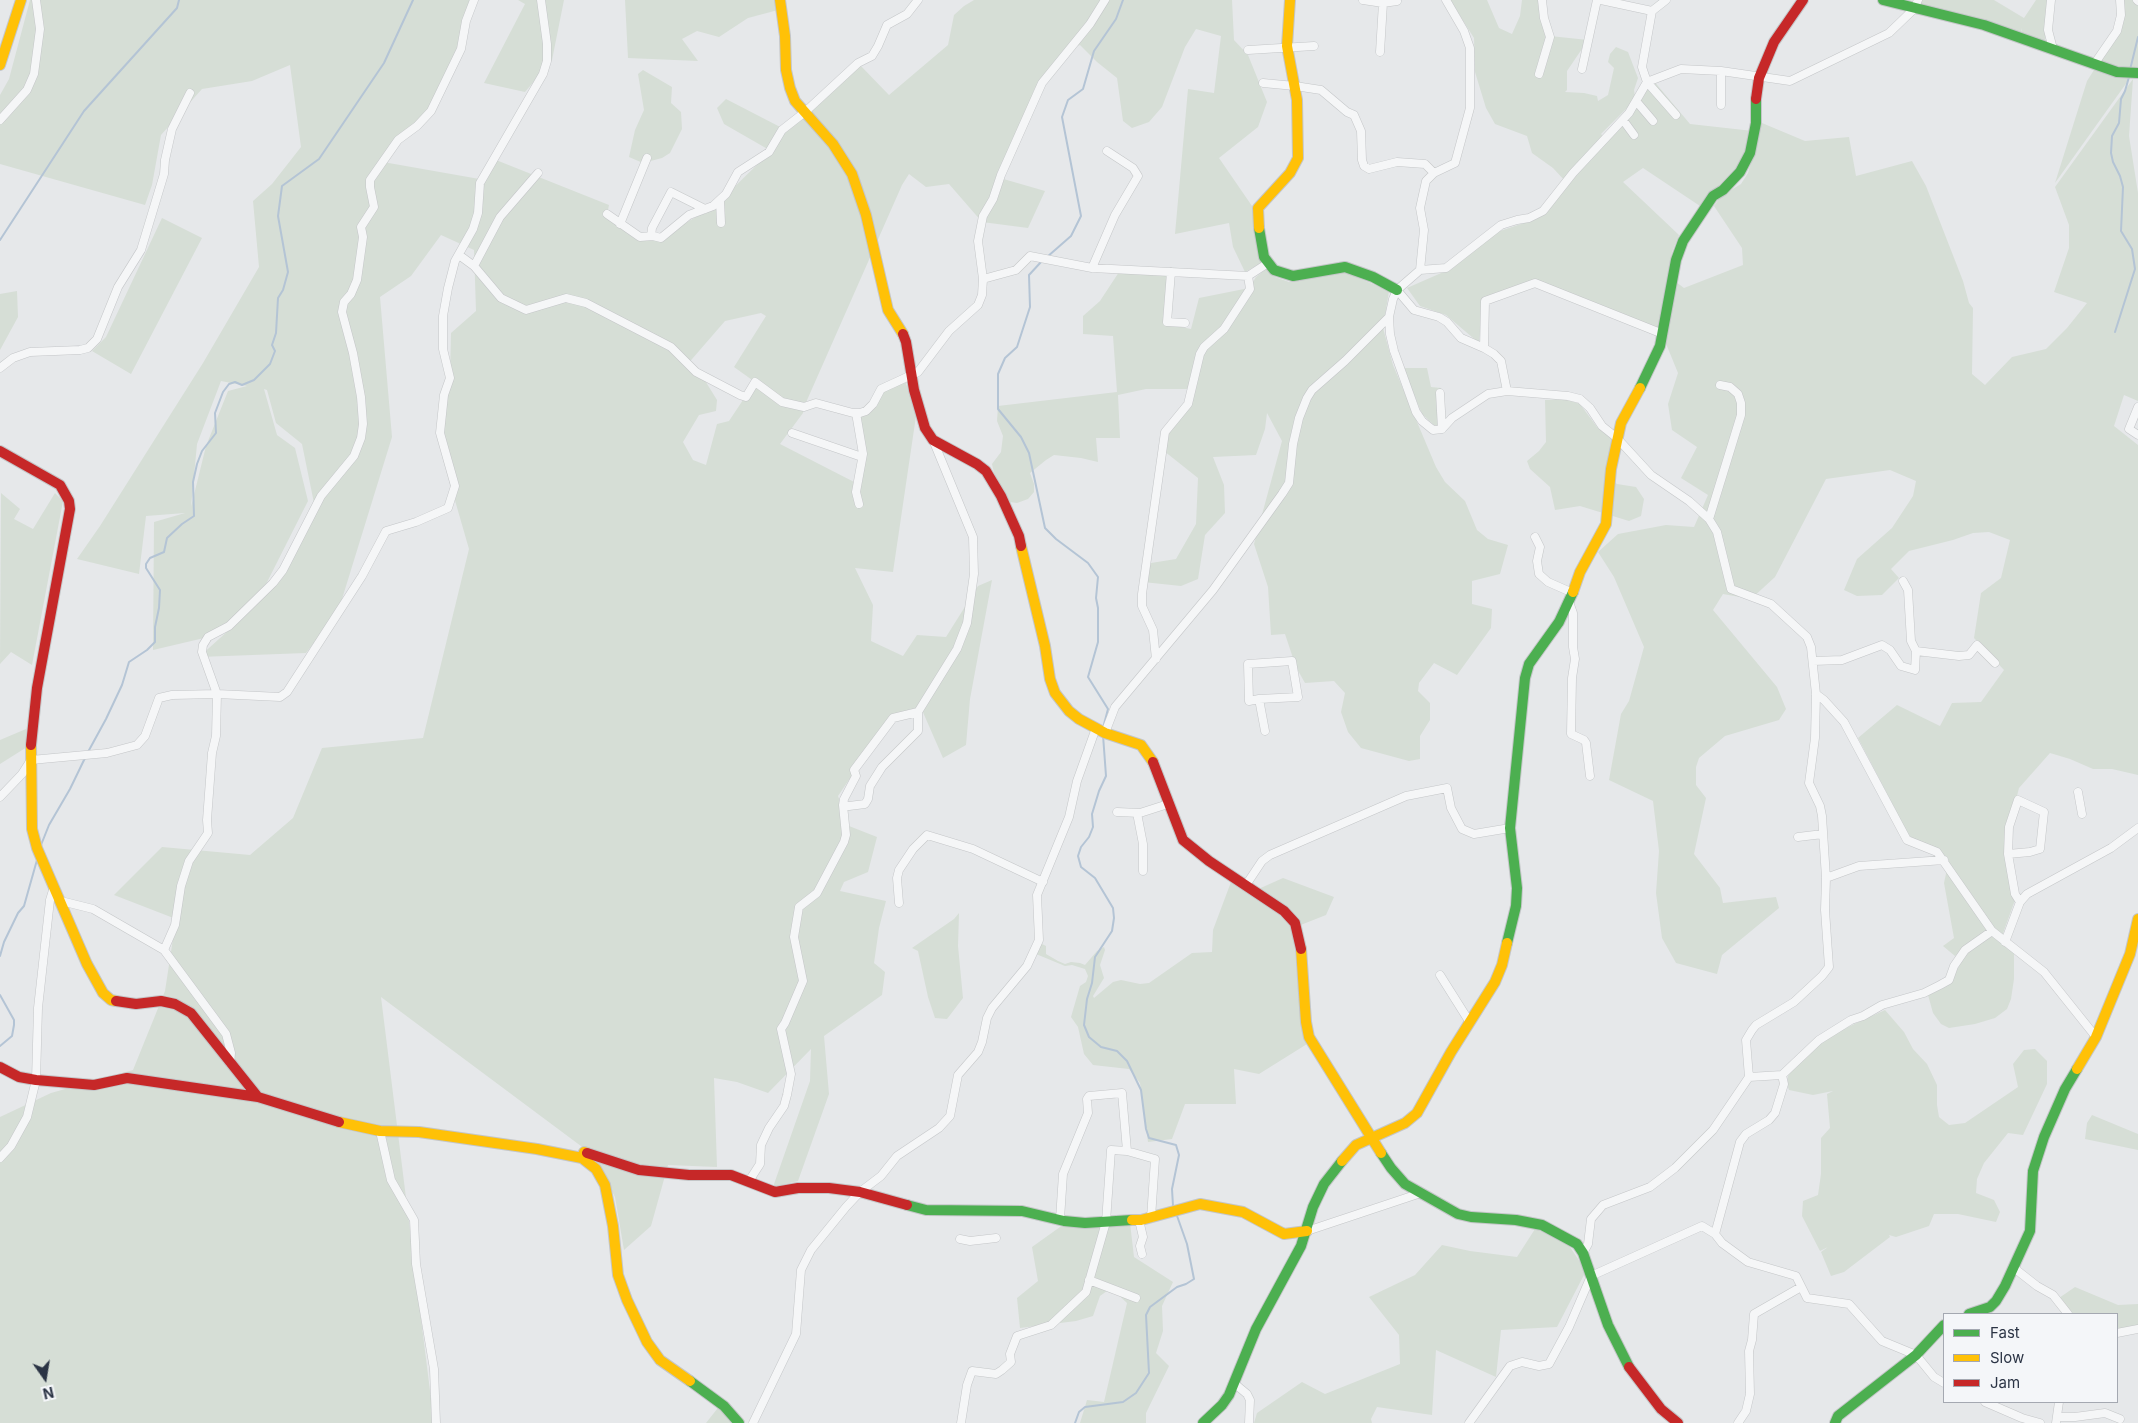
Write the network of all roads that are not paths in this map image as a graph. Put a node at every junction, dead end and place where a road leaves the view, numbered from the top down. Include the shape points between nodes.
1 (20, 0) edge
2 (36, 0) edge
3 (474, 0) edge
4 (541, 0) edge
5 (780, 0) edge
6 (918, 0) edge
7 (1105, 0) edge
8 (1290, 0) edge
9 (1363, 0) edge
10 (1446, 0) edge
11 (1542, 0) edge
12 (1597, 0) edge
13 (1601, 0) edge
14 (1666, 0) edge
15 (1803, 0) edge
16 (1883, 0) edge
17 (2051, 0) edge
18 (2120, 0) edge
19 (1397, 1) edge
20 (1383, 3) junction
21 (1916, 4) edge
22 (1652, 11) junction
23 (1288, 46) junction
24 (1314, 46) dead end
25 (2053, 49) junction
26 (1248, 50) dead end
27 (1380, 52) dead end
28 (1, 61) edge
29 (2095, 63) junction
30 (1582, 69) dead end
31 (1721, 71) junction
32 (2138, 72) edge
33 (1539, 74) dead end
34 (1759, 78) junction
35 (1647, 82) junction
36 (1263, 83) dead end
37 (1295, 86) junction
38 (190, 93) dead end
39 (1636, 101) junction
40 (1722, 105) dead end
41 (805, 112) junction
42 (1676, 115) dead end
43 (0, 120) edge
44 (1623, 120) junction
45 (1653, 121) dead end
46 (1634, 135) dead end
47 (1107, 151) dead end
48 (647, 158) dead end
49 (1434, 172) junction
50 (538, 173) dead end
51 (720, 201) junction
52 (705, 209) junction
53 (607, 214) dead end
54 (721, 223) dead end
55 (620, 224) junction
56 (651, 236) junction
57 (459, 255) junction
58 (1268, 263) junction
59 (474, 266) junction
60 (1092, 268) junction
61 (1420, 270) junction
62 (1171, 272) junction
63 (1248, 276) junction
64 (983, 279) junction
65 (1397, 290) junction
66 (1389, 317) junction
67 (1185, 323) dead end
68 (1663, 334) junction
69 (1484, 348) junction
70 (0, 368) edge
71 (912, 375) junction
72 (1720, 385) dead end
73 (1508, 391) junction
74 (1440, 393) dead end
75 (2138, 407) edge
76 (856, 413) junction
77 (1442, 429) junction
78 (792, 433) dead end
79 (2138, 435) edge
80 (1618, 438) junction
81 (933, 440) junction
82 (0, 451) edge
83 (863, 454) junction
84 (859, 504) dead end
85 (1709, 519) junction
86 (1535, 537) dead end
87 (1903, 581) dead end
88 (1571, 598) junction
89 (1916, 651) junction
90 (1156, 659) junction
91 (1813, 661) junction
92 (1995, 663) dead end
93 (217, 694) junction
94 (1816, 694) junction
95 (1259, 699) junction
96 (918, 712) junction
97 (1101, 731) junction
98 (1265, 732) dead end
99 (31, 760) junction
100 (1590, 776) dead end
101 (2078, 792) dead end
102 (0, 797) edge
103 (1168, 804) junction
104 (843, 805) junction
105 (1117, 812) dead end
106 (1137, 813) junction
107 (2082, 814) dead end
108 (1510, 828) junction
109 (2138, 828) edge
110 (1823, 834) junction
111 (1798, 836) dead end
112 (2008, 854) junction
113 (1944, 860) junction
114 (1143, 871) dead end
115 (1826, 878) junction
116 (1043, 882) junction
117 (1246, 885) junction
118 (54, 887) junction
119 (61, 901) junction
120 (2020, 902) junction
121 (899, 903) dead end
122 (2138, 919) edge
123 (1992, 931) junction
124 (2005, 942) junction
125 (164, 950) junction
126 (1440, 975) dead end
127 (1469, 1021) junction
128 (2096, 1036) junction
129 (230, 1064) junction
130 (0, 1068) edge
131 (1782, 1075) junction
132 (1749, 1077) junction
133 (36, 1080) junction
134 (258, 1097) junction
135 (380, 1131) junction
136 (1373, 1137) junction
137 (1127, 1151) junction
138 (0, 1158) edge
139 (582, 1158) junction
140 (749, 1181) junction
141 (860, 1192) junction
142 (1421, 1193) junction
143 (1151, 1218) junction
144 (1060, 1219) junction
145 (1139, 1220) junction
146 (1106, 1222) junction
147 (1307, 1232) junction
148 (1715, 1234) junction
149 (996, 1238) dead end
150 (960, 1239) dead end
151 (1583, 1252) junction
152 (1142, 1254) dead end
153 (2014, 1268) junction
154 (1591, 1276) junction
155 (1089, 1280) junction
156 (1801, 1287) junction
157 (1136, 1298) dead end
158 (1972, 1313) edge
159 (2067, 1313) edge
160 (1943, 1326) edge
161 (2138, 1329) edge
162 (2118, 1333) edge
163 (1916, 1355) junction
164 (1943, 1382) edge
165 (1235, 1384) junction
166 (1987, 1403) edge
167 (2058, 1403) edge
168 (2120, 1419) dead end
169 (2057, 1420) edge
170 (436, 1423) edge
171 (739, 1423) edge
172 (753, 1423) edge
173 (961, 1423) edge
174 (1203, 1423) edge
175 (1249, 1423) edge
176 (1469, 1423) edge
177 (1678, 1423) edge
178 (1738, 1423) edge
179 (1835, 1423) edge
180 (2040, 1423) edge

1 - 28 street
2 - 43 street via 40,29 34,74 27,90
3 - 93 street via 461,49 431,111 398,140 370,180 374,207 361,227 357,280 342,312 361,397 361,438 354,456 321,496 283,570 229,626 208,637 203,645 202,652
4 - 57 street via 547,44 543,74 480,183 478,213
5 - 41 street via 786,70 795,101
6 - 41 street via 907,14 887,25 872,56 858,63
7 - 64 street via 1090,24 1042,83 1021,126 993,199 983,216 978,241
8 - 23 street
9 - 20 street
10 - 49 street via 1470,48 1470,108 1455,163
11 - 33 street via 1550,37
12 - 30 street
13 - 22 street
14 - 22 street
15 - 34 street via 1774,42
16 - 21 street
17 - 25 street via 2048,30
18 - 29 street via 2117,31
19 - 20 street
20 - 27 street
21 - 25 street
21 - 34 street via 1889,32 1790,81
22 - 35 street via 1642,67
23 - 24 street
23 - 26 street
23 - 37 street
25 - 29 street
29 - 32 street via 2117,72
31 - 34 street
31 - 35 street via 1681,69
31 - 40 street
34 - 68 street via 1750,153 1740,172 1713,196 1682,241
35 - 39 street
35 - 42 street
36 - 37 street
37 - 49 street via 1321,90 1354,115 1361,131 1364,166 1369,169 1396,162 1425,164
37 - 58 street via 1298,158 1285,180 1261,203 1257,213 1264,257
38 - 70 street via 172,129 164,174 143,244 118,287 97,339 88,348 80,350 30,352 13,358
39 - 44 street
39 - 45 street
41 - 51 street via 782,130 770,152 738,172
41 - 71 street via 833,144 852,174 866,216 888,310 906,342
44 - 46 street
44 - 61 street via 1543,211 1495,229 1446,268
47 - 60 street via 1133,168 1138,176 1115,216
48 - 55 street
49 - 61 street via 1426,181 1420,208 1424,230
50 - 59 street via 500,217
51 - 52 street
51 - 54 street
52 - 56 street via 688,216 661,238
52 - 56 street via 671,192
53 - 55 street
55 - 56 street via 640,237
57 - 59 street
57 - 93 street via 452,270 443,316 443,349 450,378 444,396 440,433 455,486 448,508 386,531 362,576 287,692 280,697
58 - 63 street
58 - 65 street via 1274,270 1293,276 1345,267
59 - 76 street via 501,298 526,310 566,298 586,303 671,347 696,372 740,395 746,397 755,382 782,402 804,407 816,403
60 - 62 street
60 - 64 street via 1030,256 1016,270
61 - 65 street
62 - 63 street
62 - 67 street via 1167,322
63 - 90 street via 1250,289 1224,329 1204,347 1188,404 1165,432 1142,594 1142,606 1153,630
64 - 71 street via 978,305 949,331 918,372
65 - 66 street
65 - 69 street via 1414,310 1439,317 1461,338
66 - 77 street via 1394,351 1416,412 1433,430
66 - 90 street via 1312,390 1299,418 1289,483 1213,590
68 - 69 street via 1535,283 1485,301
68 - 80 street via 1649,371 1621,423
69 - 73 street via 1501,361
71 - 76 street via 881,389 866,411
71 - 81 street via 921,419
72 - 85 street via 1738,394 1741,415
73 - 77 street via 1488,394 1452,418
73 - 80 street via 1580,399 1602,426
74 - 77 street
75 - 79 street via 2129,429
76 - 83 street
78 - 83 street via 859,456
80 - 85 street via 1650,475 1690,501
80 - 88 street via 1611,469 1606,524 1580,572
81 - 96 street via 974,537 974,574 967,623 956,649
81 - 97 street via 977,464 993,480 1019,536 1055,693 1069,711
82 - 99 street via 60,485 70,509 37,688
83 - 84 street via 856,492
85 - 91 street via 1717,532 1731,589 1771,604 1780,611 1807,637
86 - 88 street via 1540,547 1539,574
87 - 89 street via 1908,590 1911,641
88 - 100 street via 1575,659 1571,734 1586,744
88 - 108 street via 1559,622 1529,664 1525,678
89 - 91 street via 1915,670 1901,666 1890,650 1882,645 1842,660
89 - 92 street via 1959,656 1969,654 1977,645
90 - 97 street via 1115,707
91 - 94 street
93 - 99 street via 159,698 145,736 128,749
93 - 125 street via 208,832 189,861 174,926
94 - 110 street via 1816,738 1809,783 1820,806
94 - 113 street via 1844,722 1906,840 1937,852
95 - 95 street via 1298,697 1292,661 1248,664 1249,701
95 - 98 street
96 - 104 street via 889,721 854,770 856,776
96 - 104 street via 918,730 882,767 870,786 865,804
97 - 103 street via 1146,748
97 - 116 street via 1077,781 1069,817
99 - 102 street
99 - 118 street via 32,829
101 - 107 street
103 - 106 street
103 - 117 street via 1183,840
104 - 140 street via 844,842 817,893 799,907 794,937 802,981 781,1029 791,1074 784,1106 761,1145 760,1164
105 - 106 street
106 - 114 street via 1143,844
108 - 117 street via 1474,834 1462,830 1451,808 1447,788 1406,796 1270,855
108 - 127 street via 1516,906 1502,965 1495,982
109 - 120 street via 2111,848 2028,894
110 - 111 street
110 - 115 street
112 - 112 street via 2009,827 2018,800 2044,812 2040,848
112 - 120 street via 2015,894
113 - 115 street via 1858,866
113 - 123 street
115 - 132 street via 1829,967 1794,1002 1752,1030 1746,1040
116 - 121 street via 973,849 927,835 899,870
116 - 141 street via 1037,895 1039,940 1027,966 986,1018 978,1052 958,1075 950,1116 939,1128 905,1149 881,1176
117 - 136 street via 1284,911 1298,929 1310,1037
118 - 119 street
118 - 133 street via 38,1008
119 - 125 street via 93,909
119 - 129 street via 86,964 111,1000 175,1004 191,1013
120 - 124 street
122 - 128 street via 2130,954
123 - 124 street
123 - 131 street via 1965,950 1948,980 1924,993 1851,1020 1819,1040
124 - 128 street via 2044,972
125 - 129 street via 226,1034
126 - 127 street
127 - 136 street via 1417,1113 1405,1123
128 - 153 street via 2065,1089 2044,1137 2033,1171 2030,1230
129 - 134 street
130 - 133 street via 19,1077
131 - 132 street
131 - 148 street via 1784,1084 1775,1113 1740,1142
132 - 151 street via 1713,1130 1675,1168 1650,1187 1609,1202 1595,1213
133 - 134 street via 94,1086 127,1078
133 - 138 street via 26,1117 11,1146
134 - 135 street via 350,1126
135 - 139 street via 413,1131
135 - 170 street via 391,1180 414,1220 416,1264 434,1369
136 - 142 street via 1399,1178
136 - 147 street via 1356,1145 1324,1184 1313,1207
137 - 143 street via 1155,1159
137 - 144 street via 1122,1093 1089,1096 1088,1113 1063,1174
137 - 146 street via 1110,1150
139 - 140 street via 584,1152 639,1170 731,1175
139 - 171 street via 596,1169 605,1185 618,1275 647,1342 660,1360 724,1406
140 - 141 street via 775,1192 814,1187
141 - 144 street via 926,1210 1022,1211
141 - 172 street via 811,1250 801,1270 796,1334
142 - 147 street
142 - 151 street via 1445,1208 1471,1217 1542,1225 1577,1244
143 - 145 street
143 - 147 street via 1200,1204 1243,1212 1284,1234
144 - 146 street
145 - 146 street
145 - 152 street
146 - 155 street
147 - 165 street via 1256,1329
148 - 154 street via 1702,1226
148 - 156 street via 1748,1262 1796,1276
149 - 150 street via 970,1242
151 - 154 street
153 - 158 street via 1996,1302
153 - 159 street via 2053,1295
154 - 176 street via 1569,1328 1549,1364 1539,1366 1522,1362 1510,1366
154 - 177 street via 1608,1325 1630,1372 1661,1409
155 - 157 street
155 - 173 street via 1086,1292 1051,1325 1017,1336 1010,1354 1011,1362 1002,1370 996,1374 972,1371
156 - 163 street via 1807,1298 1849,1304 1882,1341
156 - 178 street via 1754,1314 1749,1351 1750,1394 1746,1411
160 - 163 street
161 - 162 street
163 - 164 street via 1934,1377
163 - 179 street via 1838,1416
165 - 174 street via 1222,1405
165 - 175 street via 1250,1400
166 - 180 street
167 - 169 street
168 - 169 street via 2105,1413

